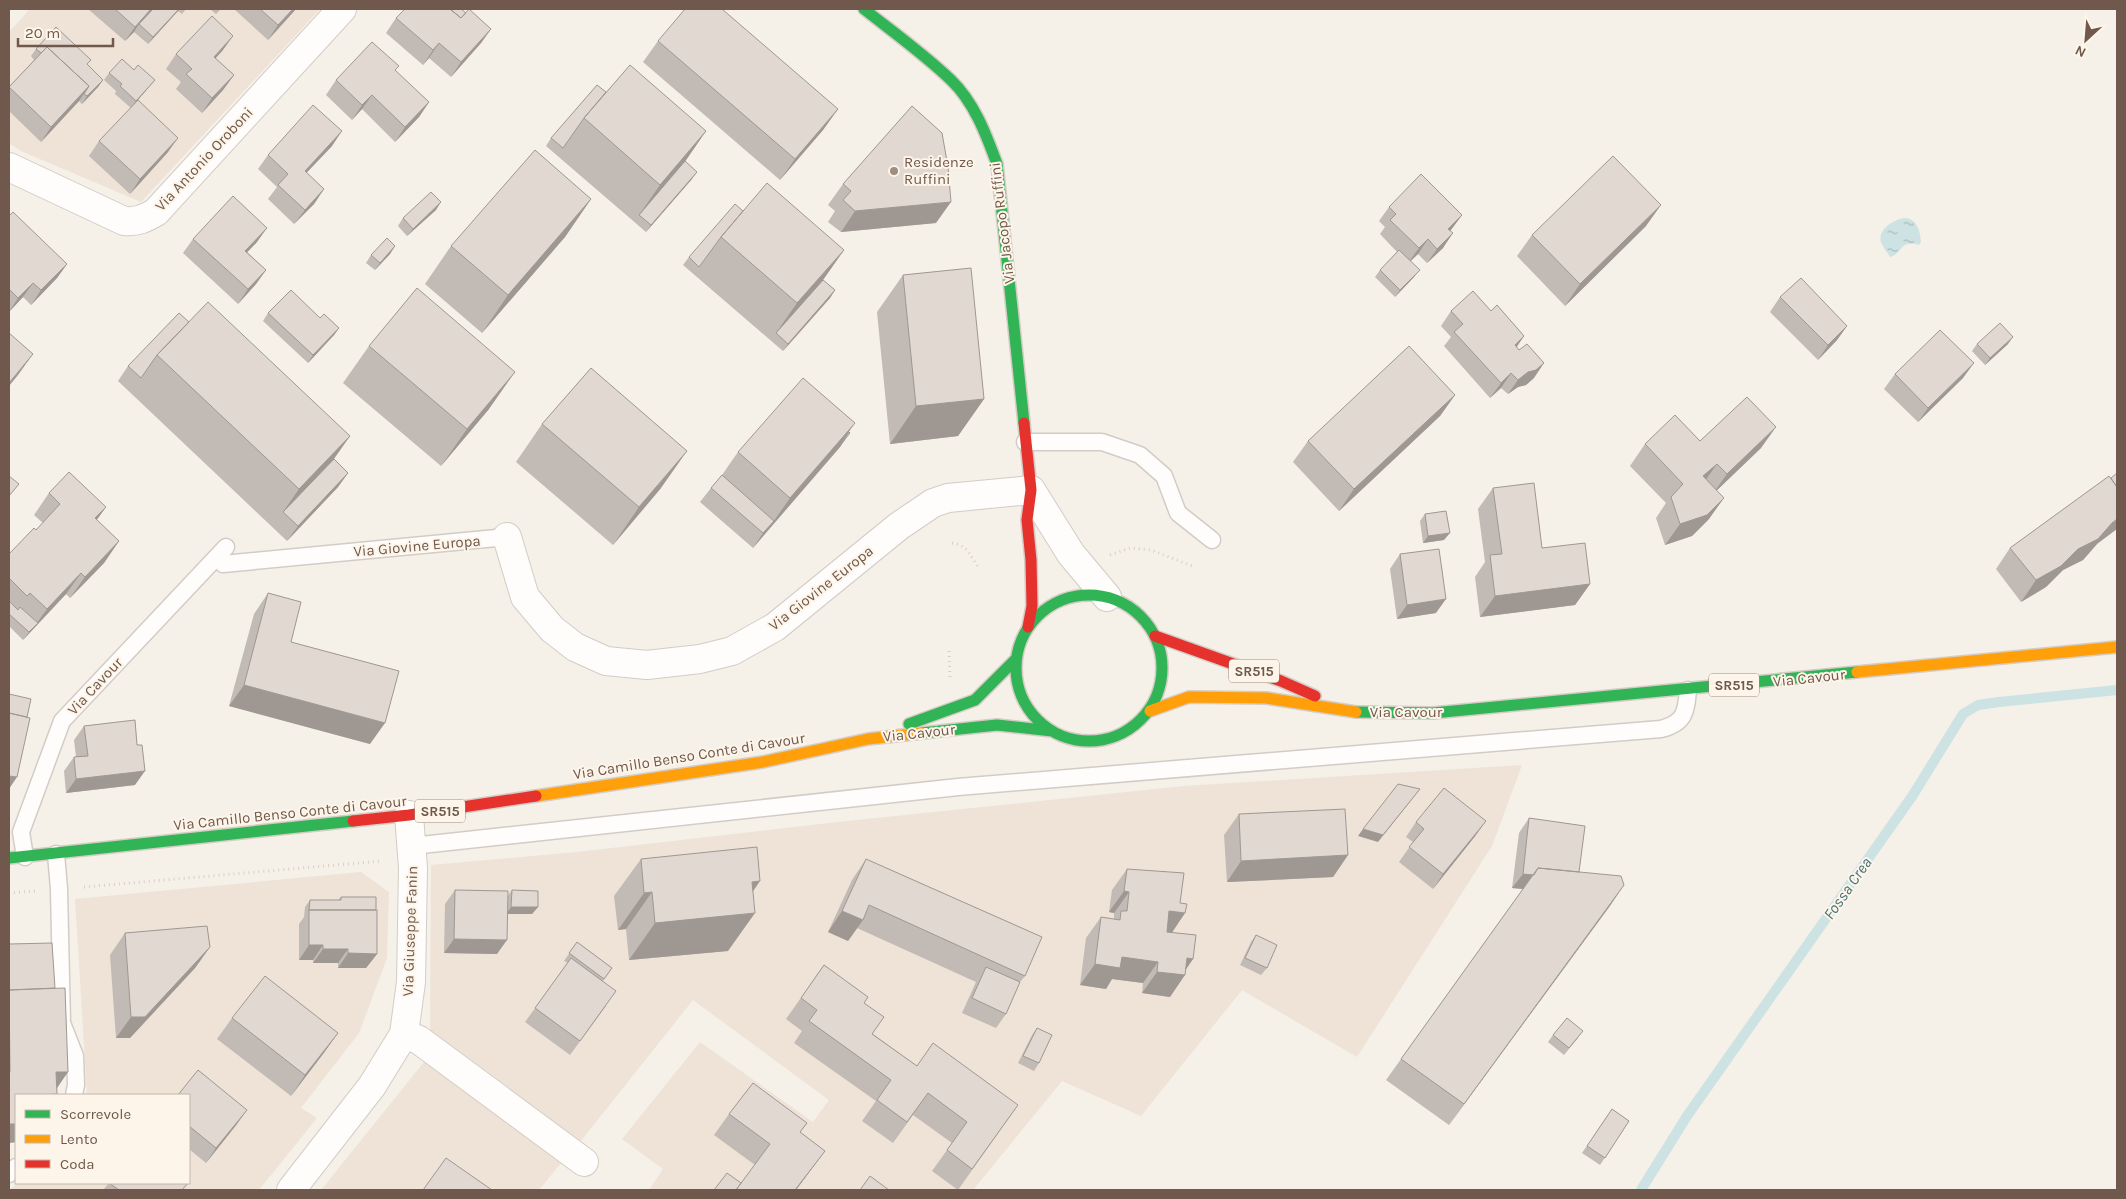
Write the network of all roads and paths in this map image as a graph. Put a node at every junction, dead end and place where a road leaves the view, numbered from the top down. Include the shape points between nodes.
1 (342, 9) edge
2 (864, 9) edge
3 (9, 167) edge
4 (1024, 442) junction
5 (1031, 490) junction
6 (507, 537) joint
7 (1212, 540) dead end
8 (952, 543) dead end
9 (226, 546) dead end
10 (1110, 555) dead end
11 (223, 564) dead end
12 (1195, 566) dead end
13 (979, 568) dead end
14 (1107, 597) junction
15 (1028, 627) junction
16 (1155, 636) junction
17 (2117, 647) edge
18 (949, 651) dead end
19 (1016, 659) junction
20 (950, 686) dead end
21 (1688, 690) junction
22 (1150, 711) junction
23 (1351, 712) junction
24 (1052, 731) junction
25 (868, 738) junction
26 (409, 816) junction
27 (412, 852) junction
28 (56, 854) junction
29 (17, 857) edge
30 (59, 890) junction
31 (9, 893) edge
32 (404, 1034) junction
33 (74, 1094) edge
34 (584, 1162) dead end
35 (290, 1190) edge

1 - 3 street, Via Antonio Oroboni via 147,218 136,222 124,221
2 - 4 main road, Via Jacopo Ruffini via 951,80 972,105 989,141 997,164
4 - 5 main road, Via Jacopo Ruffini
4 - 7 lane via 1102,442 1140,455 1164,476 1178,513
5 - 6 street, Via Giovine Europa via 948,498 933,503 899,526 775,627 732,650 700,659 647,665 606,661 575,647 552,629 525,597
5 - 14 street, Via Jacopo Ruffini via 1071,554
5 - 15 main road, Via Jacopo Ruffini via 1027,520 1032,606
6 - 11 lane, Via Giovine Europa
8 - 13 path via 962,544
9 - 29 lane, Via Cavour via 62,721 21,832
10 - 12 path via 1130,548 1151,550
14 - 15 main road via 1085,595 1063,600 1043,611
14 - 16 main road via 1126,605 1143,618
15 - 19 main road
16 - 22 main road via 1162,654 1163,674
16 - 23 main road, Via Cavour / SR515 via 1281,681
17 - 21 main road, Via Cavour / SR515
18 - 20 path
19 - 24 main road via 1023,701 1035,718
19 - 25 main road, Via Cavour / SR515 via 975,700
21 - 23 main road, Via Cavour / SR515 via 1432,713
21 - 27 lane via 1682,717 1661,729 958,787
22 - 23 main road, Via Cavour / SR515 via 1189,697 1266,698
22 - 24 main road via 1134,727 1115,737 1094,742 1072,740
24 - 25 main road, Via Cavour / SR515 via 997,725
25 - 26 main road, Via Camillo Benso Conte di Cavour / SR515 via 763,762
26 - 27 street, Via Giuseppe Fanin
26 - 28 main road, Via Camillo Benso Conte di Cavour / SR515
27 - 30 path
27 - 32 street, Via Giuseppe Fanin via 411,982
28 - 29 main road, Via Camillo Benso Conte di Cavour / SR515
28 - 30 lane
30 - 31 path
30 - 33 lane via 62,1023 75,1056
32 - 34 street via 419,1040
32 - 35 street, Via Giuseppe Fanin via 372,1086

